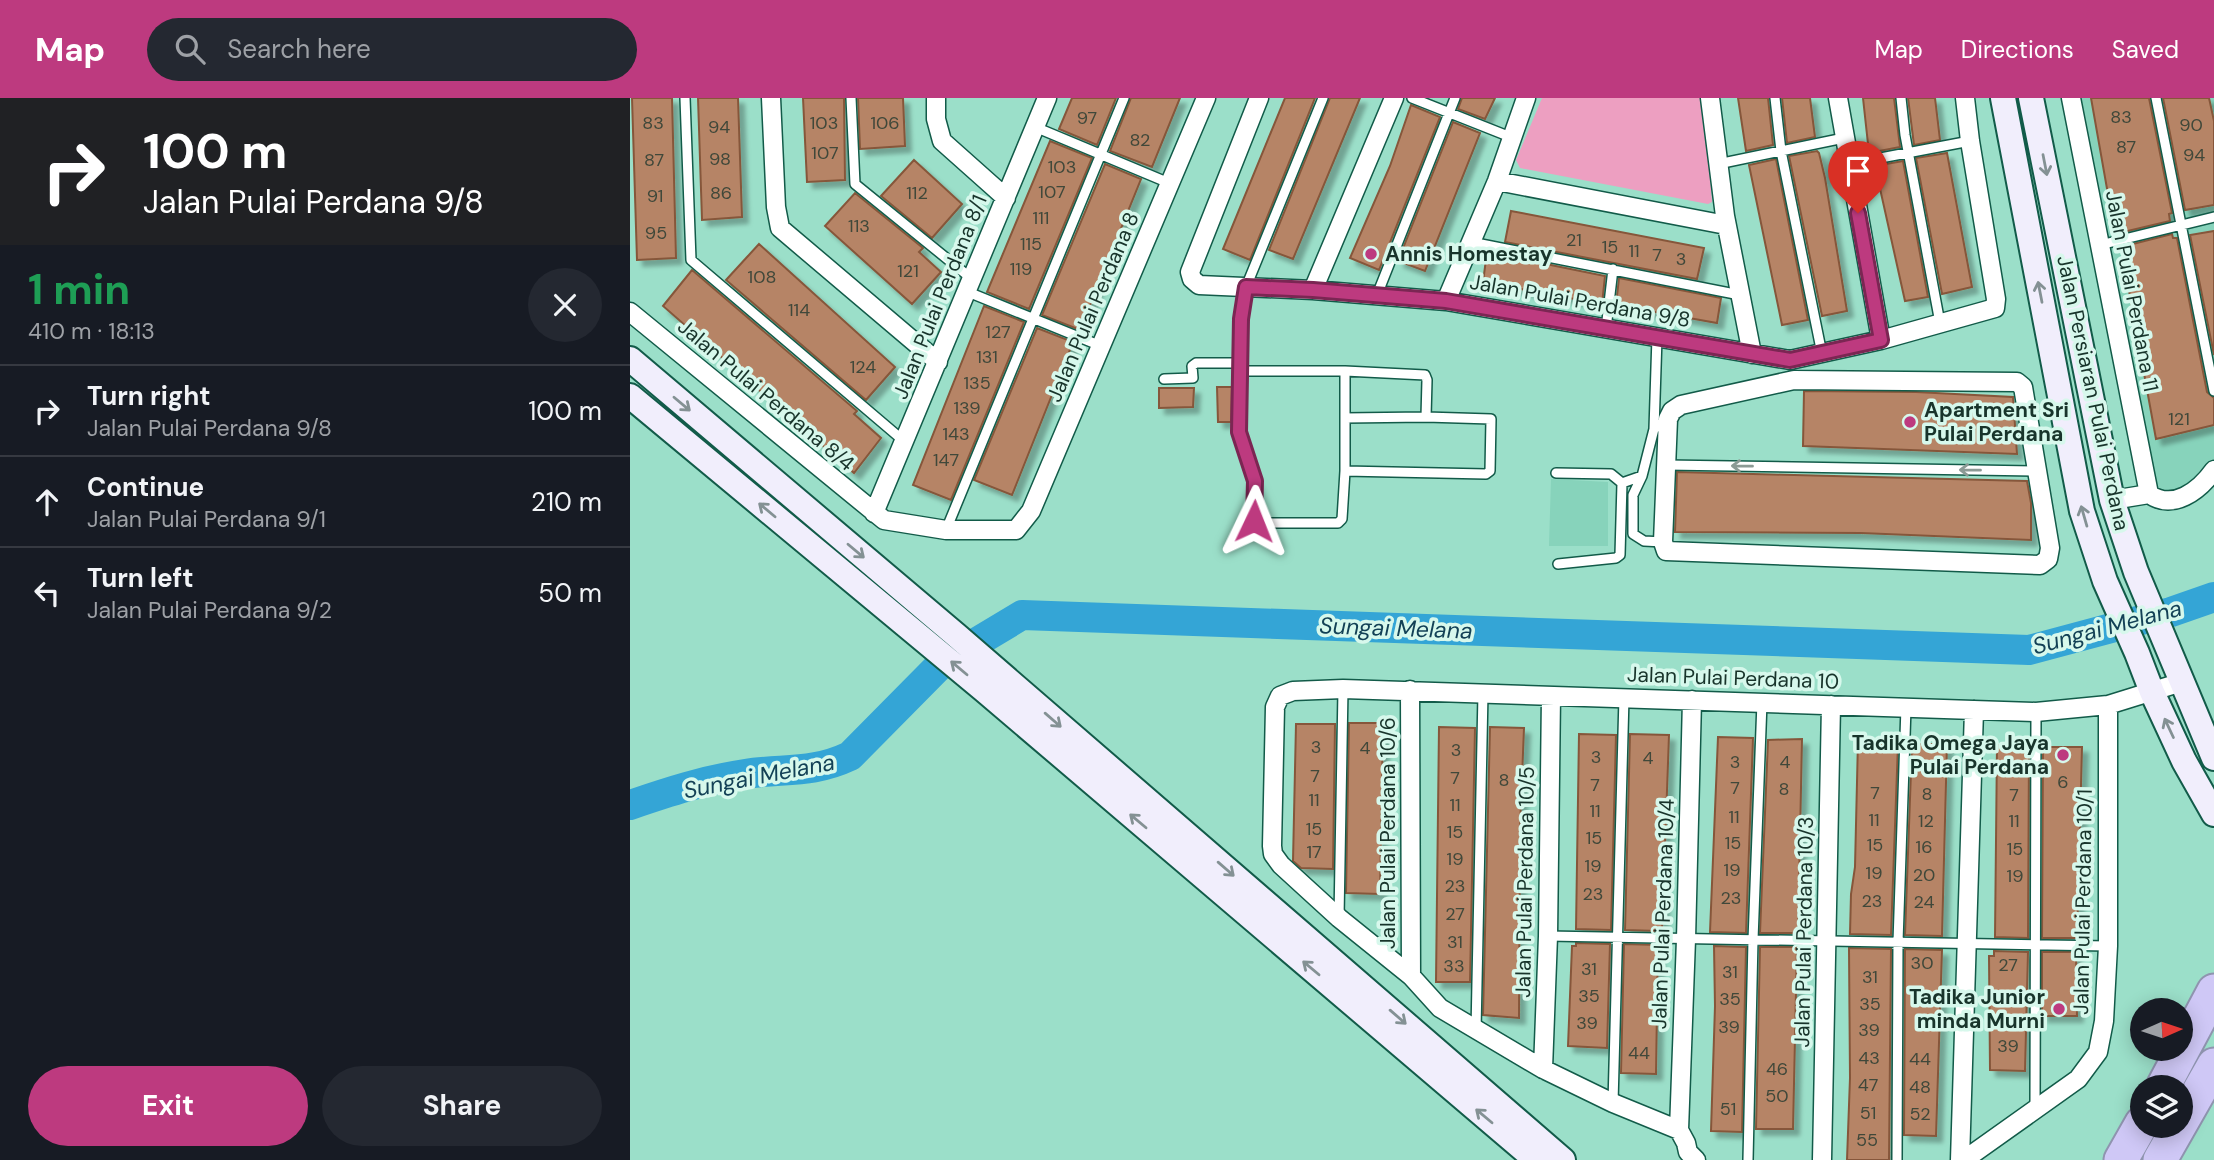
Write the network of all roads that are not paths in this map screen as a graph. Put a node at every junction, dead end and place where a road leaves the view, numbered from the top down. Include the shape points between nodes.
1 (685, 98) edge
2 (771, 98) edge
3 (851, 98) edge
4 (936, 98) edge
5 (1047, 98) edge
6 (1124, 98) edge
7 (1206, 98) edge
8 (1259, 98) edge
9 (1322, 98) edge
10 (1412, 98) edge
11 (1455, 98) edge
12 (1526, 98) edge
13 (1710, 98) edge
14 (1775, 98) edge
15 (1838, 98) edge
16 (1901, 98) edge
17 (1965, 98) edge
18 (2003, 98) edge
19 (2031, 98) edge
20 (2071, 98) edge
21 (2156, 98) edge
22 (1389, 100) edge
23 (1449, 113) junction
24 (1035, 127) junction
25 (1513, 138) junction
26 (1844, 138) junction
27 (1970, 141) junction
28 (1782, 151) junction
29 (1910, 152) junction
30 (1101, 156) junction
31 (1718, 164) junction
32 (1849, 164) junction
33 (1497, 181) junction
34 (1169, 183) junction
35 (1006, 198) junction
36 (2214, 217) edge
37 (1726, 225) junction
38 (2181, 225) junction
39 (1471, 242) junction
40 (2100, 245) junction
41 (1613, 269) junction
42 (970, 286) junction
43 (1246, 287) junction
44 (1313, 290) junction
45 (1740, 295) junction
46 (1377, 297) junction
47 (1446, 301) junction
48 (630, 312) edge
49 (1034, 319) junction
50 (1940, 323) junction
51 (1606, 329) junction
52 (1657, 337) junction
53 (1881, 340) junction
54 (1101, 345) junction
55 (1752, 354) junction
56 (1822, 355) junction
57 (630, 359) edge
58 (1790, 360) junction
59 (938, 362) junction
60 (1240, 367) junction
61 (1345, 371) junction
62 (1164, 379) dead end
63 (1794, 380) junction
64 (2214, 391) edge
65 (630, 397) edge
66 (1426, 416) junction
67 (1345, 418) junction
68 (1661, 424) junction
69 (905, 442) junction
70 (1666, 465) junction
71 (2214, 470) edge
72 (1345, 471) junction
73 (2038, 471) junction
74 (1556, 473) dead end
75 (1642, 477) junction
76 (1622, 483) junction
77 (2149, 494) junction
78 (2112, 500) junction
79 (874, 513) junction
80 (946, 530) junction
81 (1663, 542) junction
82 (1558, 564) dead end
83 (993, 682) junction
84 (2182, 682) junction
85 (1343, 689) junction
86 (1410, 691) junction
87 (2152, 692) junction
88 (1483, 693) junction
89 (1551, 696) junction
90 (1624, 697) junction
91 (1692, 700) junction
92 (1762, 702) junction
93 (1831, 705) junction
94 (2108, 705) junction
95 (1906, 707) junction
96 (1974, 710) junction
97 (2036, 712) junction
98 (2214, 758) edge
99 (2214, 814) edge
100 (1339, 918) junction
101 (1548, 936) junction
102 (1617, 937) junction
103 (1686, 939) junction
104 (1753, 940) junction
105 (1826, 942) junction
106 (1898, 942) junction
107 (1966, 943) junction
108 (2037, 945) junction
109 (2108, 946) junction
110 (1411, 976) junction
111 (2214, 990) edge
112 (2214, 1005) edge
113 (1476, 1031) junction
114 (2214, 1065) edge
115 (1543, 1069) junction
116 (2169, 1075) edge
117 (2170, 1075) edge
118 (1614, 1102) junction
119 (2035, 1110) junction
120 (1679, 1130) junction
121 (2133, 1138) edge
122 (1536, 1160) edge
123 (1563, 1160) edge
124 (1696, 1160) edge
125 (1748, 1160) edge
126 (1822, 1160) edge
127 (1897, 1160) edge
128 (1962, 1160) edge
129 (2121, 1160) edge
130 (2160, 1160) edge

1 - 69 lane via 691,260
2 - 59 street via 780,228
3 - 42 lane via 855,184
4 - 35 street via 942,141
5 - 24 street, Jalan Pulai Perdana 8/1
6 - 30 lane
7 - 34 street, Jalan Pulai Perdana 8
8 - 43 street, Jalan Pulai Perdana 9/8 via 1190,272 1199,285
9 - 43 lane
10 - 23 lane
11 - 23 lane
12 - 25 street
13 - 31 street
14 - 28 lane
15 - 26 street
16 - 29 lane
17 - 27 street
87 -> 18 street, Jalan Persiaran Pulai Perdana via 2105,581 2082,511
19 -> 78 street, Jalan Persiaran Pulai Perdana
20 - 40 street, Jalan Pulai Perdana 11
21 - 38 lane
22 - 44 street
23 - 25 lane
23 - 46 lane
24 - 30 lane
24 - 35 street, Jalan Pulai Perdana 8/1
25 - 33 street
26 - 28 lane
26 - 32 street
27 - 29 lane
27 - 50 street, Jalan Pulai Perdana 9/8 via 1997,304
28 - 31 lane
28 - 56 lane
29 - 32 lane
29 - 50 lane
30 - 34 lane
30 - 49 lane
31 - 37 street
32 - 53 street
33 - 37 street
33 - 39 street
34 - 54 street, Jalan Pulai Perdana 8
35 - 42 street, Jalan Pulai Perdana 8/1
36 - 38 lane
37 - 45 street
38 - 40 lane
38 - 64 lane
39 - 41 lane
39 - 47 street
40 - 77 street, Jalan Pulai Perdana 11
41 - 45 lane
41 - 51 lane
42 - 49 lane
42 - 59 street, Jalan Pulai Perdana 8/1
43 - 44 street, Jalan Pulai Perdana 9/8
43 - 60 lane
44 - 46 street, Jalan Pulai Perdana 9/8
45 - 55 street
46 - 47 street, Jalan Pulai Perdana 9/8
47 - 51 street, Jalan Pulai Perdana 9/8
48 - 79 street, Jalan Pulai Perdana 8/4
49 - 54 lane
49 - 80 lane
50 - 53 street, Jalan Pulai Perdana 9/8
51 - 52 street, Jalan Pulai Perdana 9/8
52 - 55 street, Jalan Pulai Perdana 9/8
52 - 68 lane
53 - 56 street, Jalan Pulai Perdana 9/8
54 - 80 street, Jalan Pulai Perdana 8 via 1031,511 1016,530
55 - 58 street, Jalan Pulai Perdana 9/8
56 - 58 street, Jalan Pulai Perdana 9/8
57 -> 83 street via 956,635
58 - 63 street
59 - 69 street, Jalan Pulai Perdana 8/1
60 - 61 lane
60 - 62 lane via 1196,363 1192,378
60 - 72 lane via 1239,432 1255,481 1256,523 1338,523
61 - 66 lane via 1425,375
61 - 67 lane
63 - 68 street via 1681,405
63 - 73 street via 2017,382 2024,387
83 -> 65 street via 933,647
66 - 67 lane
66 - 72 lane via 1491,419 1490,471
67 - 72 lane
68 - 70 street
68 - 75 lane
69 - 79 street, Jalan Pulai Perdana 8/1
73 -> 70 lane
70 - 81 street
71 - 77 street via 2179,500 2161,501
73 - 81 street via 2050,548 2048,559 2040,565 1674,552 1666,551
74 - 76 lane via 1611,474
75 - 76 lane
75 - 81 lane via 1633,495 1633,534 1644,541
76 - 82 lane via 1620,555
77 - 78 street
78 - 84 street, Jalan Persiaran Pulai Perdana
79 - 80 street via 884,520
122 -> 83 street
83 -> 123 street
84 - 87 street, Jalan Pulai Perdana 10
84 - 98 street, Jalan Persiaran Pulai Perdana
85 - 86 street, Jalan Pulai Perdana 10
85 - 100 lane
85 - 100 street, Jalan Pulai Perdana 10 via 1293,691 1280,696 1275,707 1272,846 1273,855
86 - 88 street, Jalan Pulai Perdana 10
86 - 110 street, Jalan Pulai Perdana 10/6
87 - 94 street, Jalan Pulai Perdana 10
99 -> 87 street, Jalan Persiaran Pulai Perdana
88 - 89 street, Jalan Pulai Perdana 10
88 - 113 lane
89 - 90 street, Jalan Pulai Perdana 10
89 - 101 street, Jalan Pulai Perdana 10/5
90 - 91 street, Jalan Pulai Perdana 10
90 - 102 lane
91 - 92 street, Jalan Pulai Perdana 10
91 - 103 street, Jalan Pulai Perdana 10/4
92 - 93 street, Jalan Pulai Perdana 10
92 - 104 lane
93 - 95 street, Jalan Pulai Perdana 10
93 - 105 street, Jalan Pulai Perdana 10/3
94 - 97 street, Jalan Pulai Perdana 10
94 - 109 street, Jalan Pulai Perdana 10/1
95 - 96 street, Jalan Pulai Perdana 10
95 - 106 lane
96 - 97 street, Jalan Pulai Perdana 10
96 - 107 street
97 - 108 lane
100 - 110 street
101 - 102 lane
101 - 115 street, Jalan Pulai Perdana 10/5
102 - 103 lane
102 - 118 lane
103 - 104 lane
103 - 120 street, Jalan Pulai Perdana 10/4
104 - 105 lane
104 - 125 lane
105 - 106 lane
105 - 126 street, Jalan Pulai Perdana 10/3
106 - 107 lane
106 - 127 lane
107 - 108 lane
107 - 128 street
108 - 109 lane
108 - 119 lane
109 - 119 street, Jalan Pulai Perdana 10/1 via 2098,1052 2078,1079
110 - 113 street via 1440,1007
111 - 116 highway
112 - 117 highway
113 - 115 street
114 - 130 highway
115 - 118 street
118 - 120 street
119 - 128 street, Jalan Pulai Perdana 10/1
120 - 124 street
121 - 129 highway

